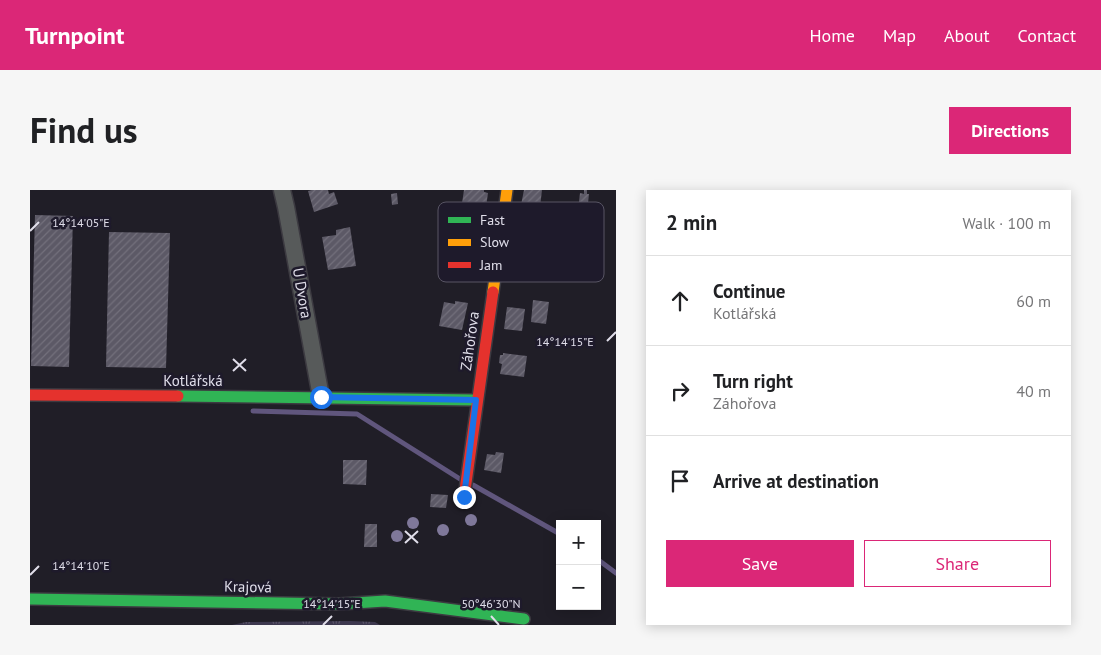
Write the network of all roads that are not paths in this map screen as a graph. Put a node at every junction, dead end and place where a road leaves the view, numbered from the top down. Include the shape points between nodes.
1 (282, 190) edge
2 (493, 282) edge
3 (30, 395) edge
4 (321, 397) junction
5 (476, 400) junction
6 (464, 497) dead end
7 (30, 599) edge
8 (524, 619) dead end

1 - 4 street, U Dvora
2 - 5 street, Záhořova
3 - 4 street, Kotlářská
4 - 5 street, Kotlářská
5 - 6 street, Záhořova
7 - 8 street, Krajová via 340,604 385,601

